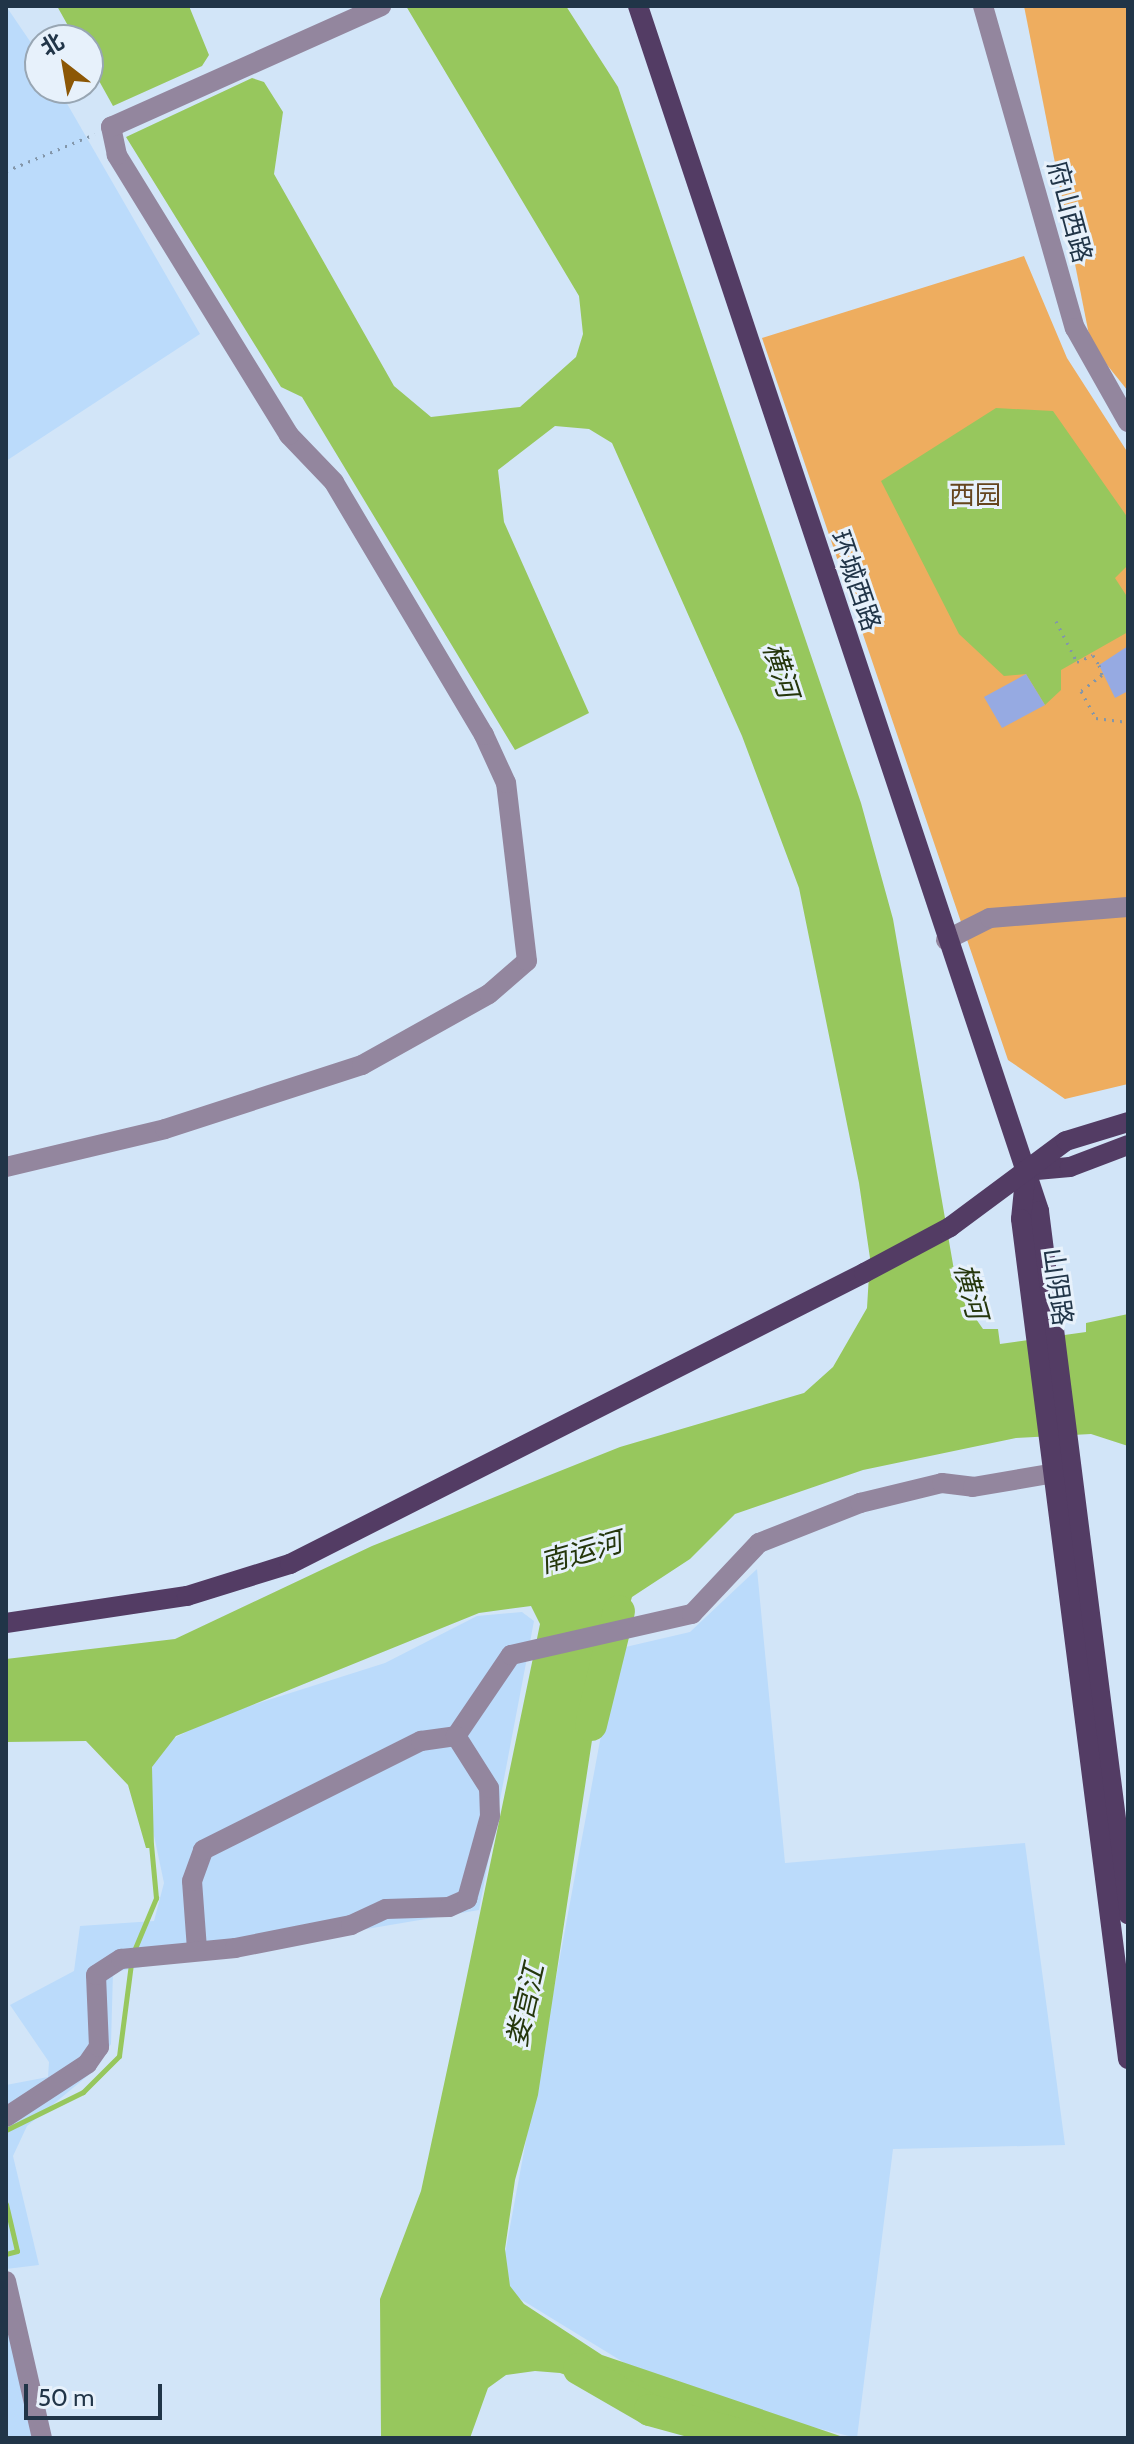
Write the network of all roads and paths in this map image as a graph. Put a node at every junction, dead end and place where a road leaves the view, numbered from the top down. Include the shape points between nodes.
1 (381, 6) edge
2 (638, 6) edge
3 (983, 6) edge
4 (111, 127) junction
5 (6, 171) edge
6 (1128, 422) edge
7 (1056, 621) dead end
8 (1128, 722) edge
9 (1128, 907) edge
10 (946, 940) junction
11 (1128, 1122) edge
12 (1128, 1145) edge
13 (6, 1167) edge
14 (1025, 1171) junction
15 (1059, 1437) junction
16 (1055, 1473) junction
17 (6, 1623) edge
18 (456, 1736) junction
19 (1128, 1914) edge
20 (197, 1949) junction
21 (1128, 2059) edge
22 (6, 2117) edge
23 (6, 2281) edge
24 (42, 2438) edge

1 - 4 street
2 - 10 main road, 环城西路
3 - 6 street, 府山西路 via 1075,328
4 - 5 path
4 - 13 street via 125,168 289,435 334,482 484,735 506,783 527,961 489,994 362,1065 165,1129
7 - 8 path via 1077,662 1093,655 1102,675 1081,691 1089,708 1106,722
9 - 10 street via 990,918
10 - 14 main road, 环城西路
11 - 14 main road via 1066,1141
12 - 14 main road via 1070,1167
14 - 15 main road, 山阴路 via 1039,1211 1044,1326
14 - 17 main road via 950,1227 864,1273 290,1564 187,1596
15 - 16 main road, 山阴路
15 - 19 main road, 山阴路
16 - 18 street via 973,1487 942,1483 798,1525 759,1543 692,1614 628,1633 533,1648 500,1664
16 - 21 main road, 山阴路
18 - 20 street via 421,1741 203,1850 192,1881
18 - 20 street via 489,1788 490,1816 467,1899 449,1907 386,1909 351,1925 235,1948
20 - 22 street via 121,1959 96,1975 99,2047 87,2064
23 - 24 street

